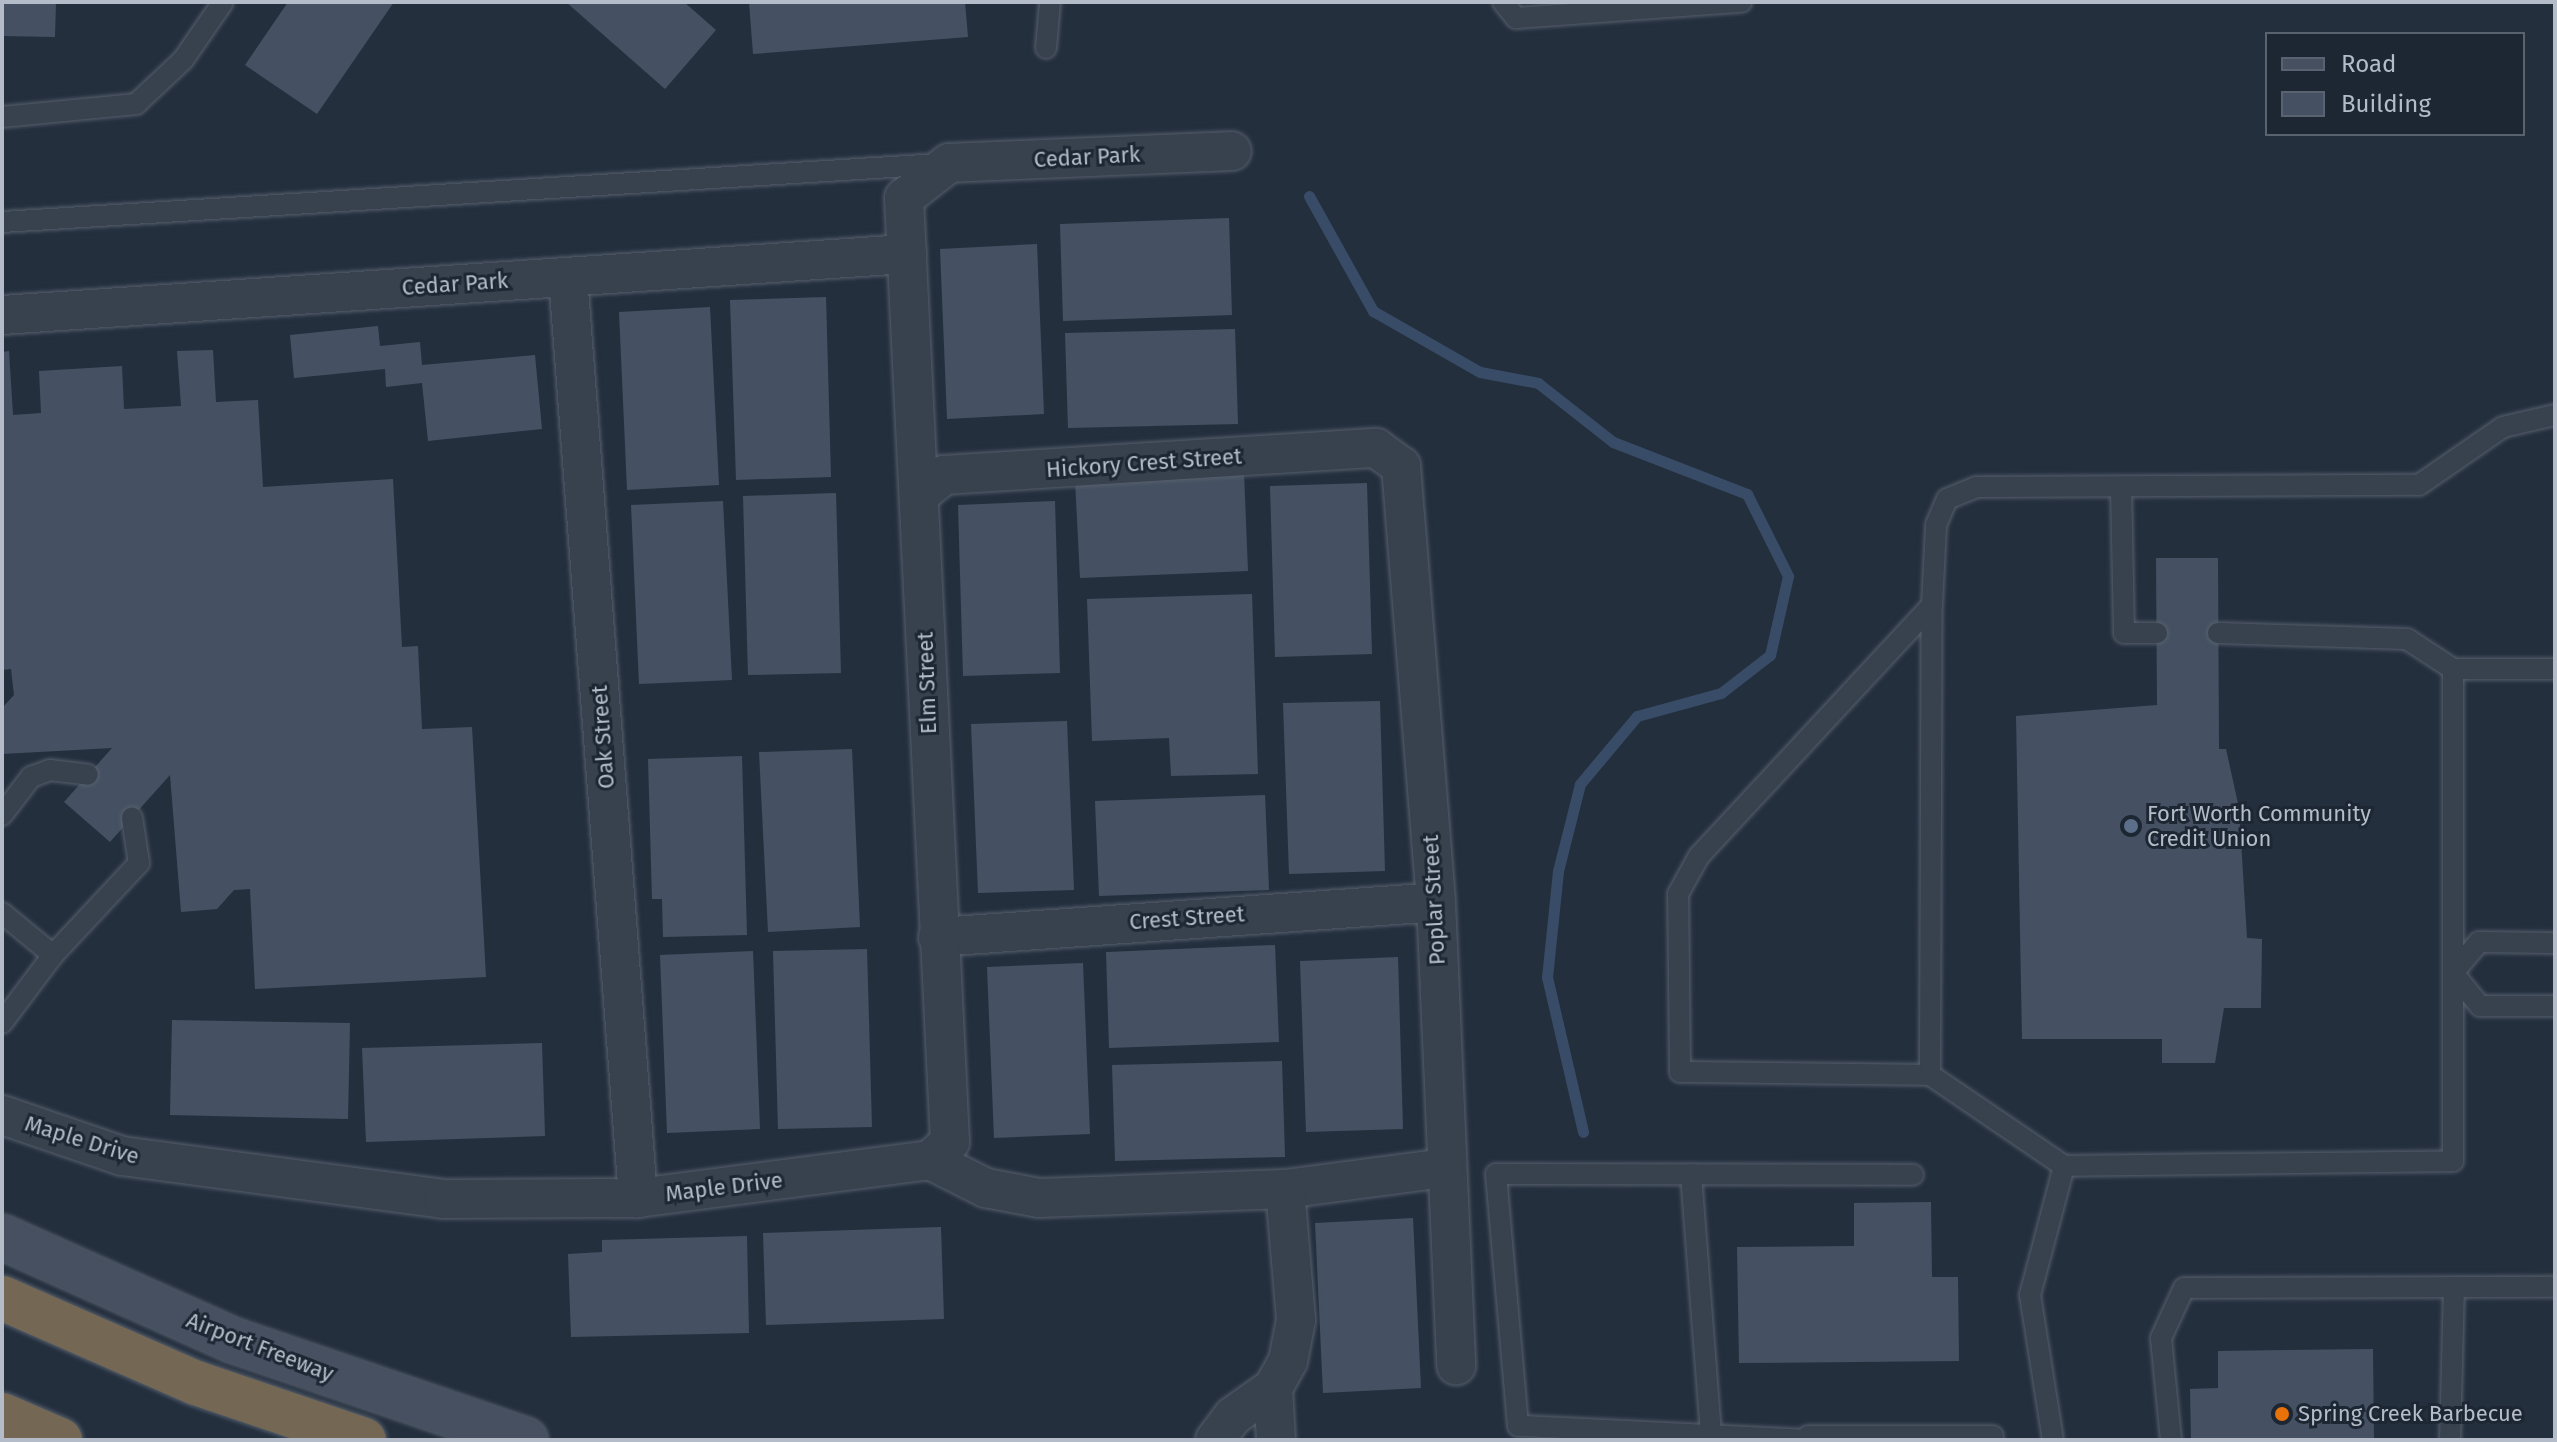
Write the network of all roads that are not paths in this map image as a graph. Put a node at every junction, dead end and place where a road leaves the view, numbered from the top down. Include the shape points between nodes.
1 (223, 2) edge
2 (1050, 2) edge
3 (1503, 2) edge
4 (1741, 2) edge
5 (1046, 48) dead end
6 (2, 117) edge
7 (1232, 151) dead end
8 (949, 163) junction
9 (2, 222) edge
10 (907, 254) junction
11 (568, 277) junction
12 (2, 315) edge
13 (2555, 415) edge
14 (1376, 448) joint
15 (2121, 487) junction
16 (919, 495) junction
17 (1932, 605) junction
18 (2157, 633) dead end
19 (2218, 633) dead end
20 (2453, 669) junction
21 (2555, 669) edge
22 (88, 775) dead end
23 (2, 815) edge
24 (132, 818) dead end
25 (1436, 902) junction
26 (2, 913) edge
27 (938, 937) junction
28 (2555, 943) edge
29 (53, 955) junction
30 (2453, 973) junction
31 (2555, 1006) edge
32 (2, 1023) edge
33 (1930, 1075) junction
34 (2, 1115) edge
35 (930, 1160) junction
36 (2064, 1166) junction
37 (1445, 1168) junction
38 (1691, 1174) junction
39 (1913, 1175) dead end
40 (1285, 1189) junction
41 (638, 1198) junction
42 (2, 1237) edge
43 (2454, 1287) junction
44 (2555, 1287) edge
45 (2, 1298) edge
46 (1456, 1366) dead end
47 (1273, 1388) junction
48 (2, 1415) edge
49 (1711, 1431) junction
50 (1993, 1436) dead end
51 (1808, 1438) edge
52 (60, 1440) edge
53 (364, 1440) edge
54 (525, 1440) edge
55 (1215, 1440) edge
56 (1276, 1440) edge
57 (2053, 1440) edge
58 (2171, 1440) edge
59 (2450, 1440) edge

1 - 6 lane via 183,60 136,104
2 - 5 lane
3 - 4 lane via 1516,18
7 - 8 street, Cedar Park
8 - 9 lane
8 - 10 street, Elm Street via 904,198
10 - 11 street, Cedar Park
10 - 16 street, Elm Street
11 - 12 street, Cedar Park
11 - 41 street, Oak Street
13 - 15 lane via 2503,427 2419,485
14 - 16 street, Hickory Crest Street via 944,475
14 - 25 street, Poplar Street via 1401,466
15 - 17 lane via 1976,487 1947,499 1936,525
15 - 18 lane via 2124,633
16 - 27 street, Elm Street
17 - 33 lane
17 - 33 lane via 1699,856 1678,894 1680,1072
19 - 20 lane via 2407,639
20 - 21 lane
20 - 30 lane
22 - 23 lane via 50,770 31,777
24 - 29 lane via 139,863
25 - 27 street, Crest Street
25 - 37 street, Poplar Street
26 - 29 lane
27 - 35 street, Elm Street via 950,1142
28 - 30 lane via 2479,942
29 - 32 lane
30 - 31 lane via 2480,1006
30 - 36 lane via 2453,1161
33 - 36 lane
34 - 41 street, Maple Drive via 122,1156 443,1199
35 - 40 street via 986,1188 1039,1198
35 - 41 street, Maple Drive
36 - 57 lane via 2030,1295
37 - 40 street
37 - 46 street, Poplar Street
38 - 39 lane
38 - 49 lane
38 - 49 lane via 1496,1174 1518,1426
40 - 47 street via 1296,1320
42 - 54 main road, Airport Freeway via 232,1340
43 - 44 lane
43 - 58 lane via 2184,1288 2161,1338
43 - 59 lane
45 - 53 highway via 196,1383
47 - 55 street via 1233,1416
47 - 56 street
48 - 52 highway
49 - 51 lane
50 - 51 lane

